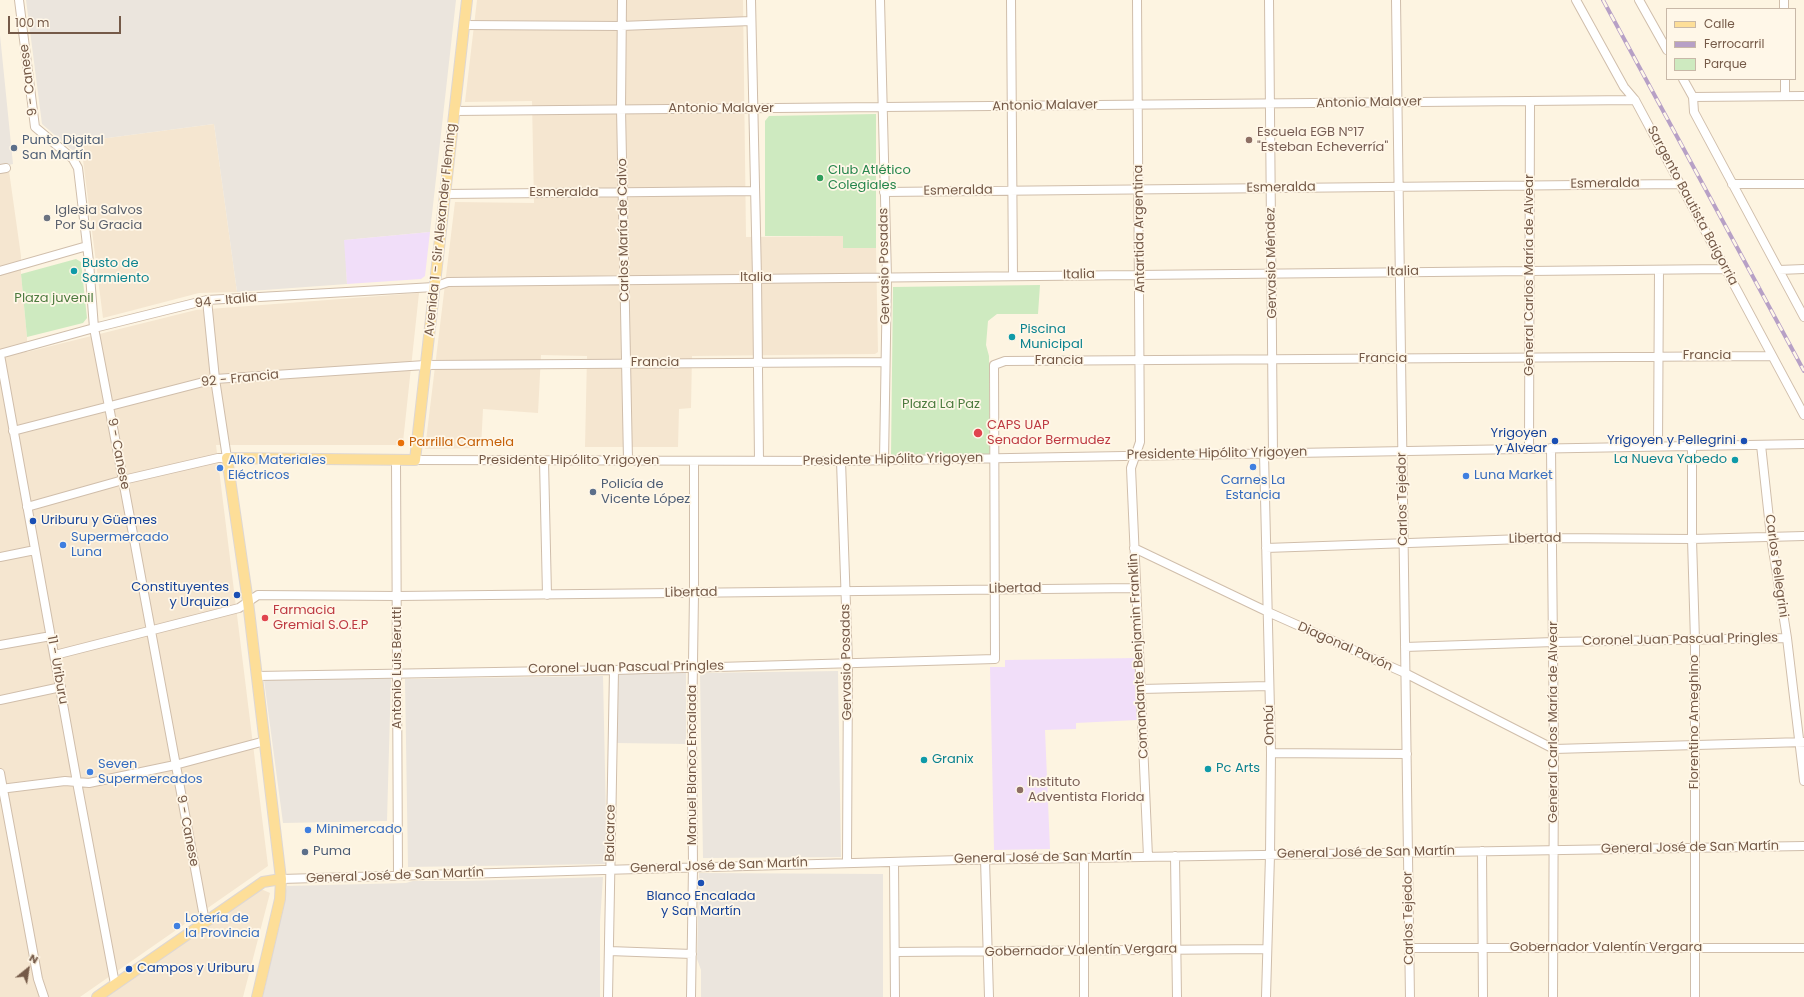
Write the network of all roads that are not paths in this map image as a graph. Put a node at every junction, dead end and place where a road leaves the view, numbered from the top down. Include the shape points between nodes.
1 (19, 0) edge
2 (467, 0) edge
3 (622, 0) edge
4 (751, 0) edge
5 (880, 0) edge
6 (1011, 0) edge
7 (1137, 0) edge
8 (1269, 0) edge
9 (1396, 0) edge
10 (1576, 0) edge
11 (1639, 0) edge
12 (751, 21) junction
13 (464, 25) junction
14 (622, 26) junction
15 (1666, 48) edge
16 (1684, 80) edge
17 (1785, 80) edge
18 (1785, 96) junction
19 (1804, 96) edge
20 (1693, 97) junction
21 (1635, 100) junction
22 (1530, 101) junction
23 (1397, 102) junction
24 (1269, 104) junction
25 (1138, 105) junction
26 (1012, 106) junction
27 (883, 108) junction
28 (621, 109) junction
29 (754, 109) junction
30 (454, 111) junction
31 (1679, 184) junction
32 (1732, 184) junction
33 (1804, 184) edge
34 (1530, 185) junction
35 (1398, 187) junction
36 (1270, 188) junction
37 (1139, 189) junction
38 (755, 191) junction
39 (1012, 191) junction
40 (884, 192) junction
41 (623, 193) junction
42 (445, 194) junction
43 (87, 246) junction
44 (1726, 269) junction
45 (1804, 269) edge
46 (0, 270) edge
47 (1659, 270) junction
48 (1779, 270) junction
49 (1530, 271) junction
50 (1399, 272) junction
51 (1272, 273) junction
52 (1140, 274) junction
53 (1013, 276) junction
54 (887, 277) junction
55 (757, 278) junction
56 (625, 279) junction
57 (434, 287) junction
58 (207, 300) junction
59 (1804, 317) edge
60 (94, 328) junction
61 (0, 354) edge
62 (1772, 356) junction
63 (1658, 357) junction
64 (1530, 358) junction
65 (1401, 359) junction
66 (1274, 360) junction
67 (1140, 361) junction
68 (885, 362) junction
69 (627, 363) junction
70 (758, 363) junction
71 (425, 365) junction
72 (215, 379) junction
73 (108, 405) junction
74 (1804, 416) edge
75 (13, 431) junction
76 (1804, 444) edge
77 (1761, 445) junction
78 (1658, 446) junction
79 (1692, 447) junction
80 (1529, 448) junction
81 (1551, 448) junction
82 (1402, 450) junction
83 (1264, 454) junction
84 (1273, 454) junction
85 (1135, 456) junction
86 (228, 458) junction
87 (994, 458) junction
88 (415, 460) junction
89 (628, 460) junction
90 (884, 460) junction
91 (396, 461) junction
92 (544, 461) junction
93 (694, 461) junction
94 (759, 461) junction
95 (842, 461) junction
96 (123, 480) junction
97 (27, 507) junction
98 (1804, 536) edge
99 (1771, 537) junction
100 (1552, 538) junction
101 (1692, 539) junction
102 (1403, 542) junction
103 (1134, 548) junction
104 (1266, 548) junction
105 (35, 550) junction
106 (0, 557) edge
107 (1136, 588) junction
108 (995, 589) junction
109 (846, 591) junction
110 (694, 593) junction
111 (547, 595) junction
112 (398, 596) junction
113 (248, 602) junction
114 (1268, 612) junction
115 (151, 630) junction
116 (51, 636) junction
117 (1787, 638) junction
118 (1695, 641) junction
119 (1554, 642) junction
120 (0, 645) edge
121 (1405, 647) junction
122 (55, 655) junction
123 (848, 664) junction
124 (693, 666) junction
125 (614, 670) junction
126 (397, 673) junction
127 (1405, 673) junction
128 (257, 676) junction
129 (1269, 686) junction
130 (61, 687) junction
131 (1141, 689) junction
132 (0, 700) edge
133 (265, 741) junction
134 (1802, 742) edge
135 (1696, 745) junction
136 (1554, 749) junction
137 (1271, 753) junction
138 (1407, 754) junction
139 (175, 765) junction
140 (0, 773) edge
141 (1804, 781) edge
142 (77, 782) junction
143 (1, 789) edge
144 (1804, 846) edge
145 (1695, 848) junction
146 (1554, 850) junction
147 (1482, 851) junction
148 (1408, 852) junction
149 (1270, 855) junction
150 (1175, 856) junction
151 (1148, 857) junction
152 (1084, 858) junction
153 (985, 859) junction
154 (894, 862) junction
155 (847, 863) junction
156 (693, 866) junction
157 (610, 870) junction
158 (398, 875) junction
159 (281, 879) junction
160 (204, 922) junction
161 (1267, 948) junction
162 (1409, 948) junction
163 (1483, 948) junction
164 (1554, 948) junction
165 (1695, 948) junction
166 (1804, 948) edge
167 (1177, 950) junction
168 (609, 951) junction
169 (1084, 951) junction
170 (895, 952) junction
171 (988, 952) junction
172 (692, 954) junction
173 (115, 984) junction
174 (44, 997) edge
175 (98, 997) edge
176 (258, 997) edge
177 (608, 997) edge
178 (691, 997) edge
179 (895, 997) edge
180 (989, 997) edge
181 (1084, 997) edge
182 (1177, 997) edge
183 (1266, 997) edge
184 (1410, 997) edge
185 (1483, 997) edge
186 (1553, 997) edge
187 (1695, 997) edge

1 - 43 street, 9 - Canese via 34,123 38,130 73,159 78,168
2 - 13 main road, Avenida 1 - Sir Alexander Fleming
3 - 14 street, Carlos María de Calvo
4 - 12 street
5 - 27 street, Gervasio Posadas
6 - 26 street
7 - 25 street, Antartida Argentina
8 - 24 street, Gervasio Méndez
9 - 23 street, Carlos Tejedor
10 - 21 street, Sargento Bautista Baigorria via 1624,87
11 - 15 street
12 - 14 street
12 - 29 street
13 - 14 street
13 - 30 main road, Avenida 1 - Sir Alexander Fleming
14 - 28 street, Carlos María de Calvo
16 - 20 street
17 - 18 street
18 - 19 street
18 - 20 street
20 - 32 street via 1694,112
21 - 22 street, Antonio Malaver
21 - 31 street, Sargento Bautista Baigorria
22 - 23 street, Antonio Malaver
22 - 34 street, General Carlos María de Alvear
23 - 24 street, Antonio Malaver
23 - 35 street, Carlos Tejedor
24 - 25 street, Antonio Malaver
24 - 36 street, Gervasio Méndez
25 - 26 street, Antonio Malaver
25 - 37 street, Antartida Argentina
26 - 27 street, Antonio Malaver
26 - 39 street
27 - 29 street, Antonio Malaver
27 - 40 street, Gervasio Posadas
28 - 29 street, Antonio Malaver
28 - 30 street, Antonio Malaver
28 - 41 street, Carlos María de Calvo
29 - 38 street
30 - 42 main road, Avenida 1 - Sir Alexander Fleming
31 - 34 street, Esmeralda
31 - 44 street, Sargento Bautista Baigorria
32 - 33 street
32 - 48 street
34 - 35 street, Esmeralda
34 - 49 street, General Carlos María de Alvear
35 - 36 street, Esmeralda
35 - 50 street, Carlos Tejedor
36 - 37 street, Esmeralda
36 - 51 street, Gervasio Méndez
37 - 39 street, Esmeralda
37 - 52 street, Antartida Argentina
38 - 41 street, Esmeralda
38 - 55 street
39 - 40 street, Esmeralda
39 - 53 street
40 - 54 street, Gervasio Posadas
41 - 42 street, Esmeralda
41 - 56 street, Carlos María de Calvo
42 - 57 main road, Avenida 1 - Sir Alexander Fleming
43 - 46 street
43 - 60 street, 9 - Canese
44 - 47 street, Italia
44 - 62 street, Sargento Bautista Baigorria
45 - 48 street
47 - 49 street, Italia
47 - 63 street
48 - 59 street
49 - 50 street, Italia
49 - 64 street, General Carlos María de Alvear
50 - 51 street, Italia
50 - 65 street, Carlos Tejedor
51 - 52 street, Italia
51 - 66 street, Gervasio Méndez
52 - 53 street, Italia
52 - 67 street, Antartida Argentina
53 - 54 street, Italia
54 - 55 street, Italia
54 - 68 street, Gervasio Posadas
55 - 56 street, Italia
55 - 70 street
56 - 57 street, Italia via 448,282
56 - 69 street, Carlos María de Calvo
57 - 58 street, 94 - Italia
57 - 71 main road, Avenida 1 - Sir Alexander Fleming
58 - 60 street, 94 - Italia
58 - 72 street
60 - 61 street, 94 - Italia
60 - 73 street, 9 - Canese
61 - 75 street, 11 - Uriburu
62 - 63 street, Francia
62 - 74 street, Sargento Bautista Baigorria
63 - 64 street, Francia
63 - 78 street
64 - 65 street, Francia
64 - 80 street, General Carlos María de Alvear
65 - 66 street, Francia
65 - 82 street, Carlos Tejedor
66 - 67 street, Francia
66 - 84 street, Gervasio Méndez
67 - 85 street, Antartida Argentina via 1140,442
67 - 87 street, Francia via 1004,361 994,365
68 - 70 street, Francia
68 - 90 street, Gervasio Posadas
69 - 70 street, Francia
69 - 71 street, Francia
69 - 89 street, Carlos María de Calvo
70 - 94 street
71 - 72 street, 92 - Francia
71 - 88 main road, Avenida 1 - Sir Alexander Fleming
72 - 73 street, 92 - Francia
72 - 86 street
73 - 75 street, 92 - Francia
73 - 96 street, 9 - Canese
75 - 97 street, 11 - Uriburu
76 - 77 street, Presidente Hipólito Yrigoyen
77 - 79 street, Presidente Hipólito Yrigoyen
77 - 99 street, Carlos Pellegrini
78 - 79 street, Presidente Hipólito Yrigoyen
78 - 81 street, Presidente Hipólito Yrigoyen
79 - 101 street, Florentino Ameghino
80 - 81 street, Presidente Hipólito Yrigoyen
80 - 82 street, Presidente Hipólito Yrigoyen
81 - 100 street, General Carlos María de Alvear
82 - 84 street, Presidente Hipólito Yrigoyen
82 - 102 street, Carlos Tejedor
83 - 84 street, Presidente Hipólito Yrigoyen
83 - 85 street, Presidente Hipólito Yrigoyen
83 - 104 street, Ombú
85 - 87 street, Presidente Hipólito Yrigoyen
85 - 103 street, Comandante Benjamin Franklin via 1131,468
86 - 91 main road
86 - 96 street via 218,458
86 - 113 main road
87 - 90 street, Presidente Hipólito Yrigoyen
87 - 108 street
88 - 91 main road
88 - 92 street, Presidente Hipólito Yrigoyen
89 - 92 street, Presidente Hipólito Yrigoyen
89 - 93 street, Presidente Hipólito Yrigoyen
90 - 95 street, Presidente Hipólito Yrigoyen
91 - 112 street, Antonio Luis Berutti
92 - 111 street
93 - 94 street, Presidente Hipólito Yrigoyen
93 - 110 street, Manuel Blanco Encalada
94 - 95 street, Presidente Hipólito Yrigoyen
95 - 109 street, Gervasio Posadas
96 - 97 street
96 - 115 street, 9 - Canese
97 - 105 street, 11 - Uriburu
98 - 99 street, Libertad
99 - 101 street, Libertad
99 - 117 street, Carlos Pellegrini
100 - 101 street, Libertad
100 - 102 street, Libertad
100 - 119 street, General Carlos María de Alvear
101 - 118 street, Florentino Ameghino
102 - 104 street, Libertad
102 - 121 street, Carlos Tejedor
103 - 107 street, Comandante Benjamin Franklin
103 - 114 street, Diagonal Pavón
104 - 114 street, Ombú
105 - 106 street
105 - 116 street, 11 - Uriburu
107 - 108 street, Libertad
107 - 131 street, Comandante Benjamin Franklin
108 - 109 street, Libertad
108 - 123 street, Coronel Juan Pascual Pringles via 995,659
109 - 110 street, Libertad
109 - 123 street, Gervasio Posadas
110 - 111 street, Libertad
110 - 124 street, Manuel Blanco Encalada
111 - 112 street, Libertad
112 - 113 street, Libertad via 258,595
112 - 126 street, Antonio Luis Berutti
113 - 115 street, Libertad via 239,608
113 - 128 main road
114 - 127 street, Diagonal Pavón
114 - 129 street, Ombú
115 - 122 street, Libertad
115 - 139 street, 9 - Canese
116 - 120 street
116 - 122 street, 11 - Uriburu
117 - 118 street, Coronel Juan Pascual Pringles
117 - 134 street, Carlos Pellegrini
118 - 119 street, Coronel Juan Pascual Pringles
118 - 135 street, Florentino Ameghino
119 - 121 street, Coronel Juan Pascual Pringles
119 - 136 street, General Carlos María de Alvear
121 - 127 street, Carlos Tejedor
122 - 130 street, 11 - Uriburu
123 - 124 street, Coronel Juan Pascual Pringles
123 - 155 street, Gervasio Posadas
124 - 125 street, Coronel Juan Pascual Pringles
124 - 156 street, Manuel Blanco Encalada
125 - 126 street, Coronel Juan Pascual Pringles
125 - 157 street, Balcarce
126 - 128 street, Coronel Juan Pascual Pringles
126 - 158 street, Antonio Luis Berutti
127 - 136 street, Diagonal Pavón
127 - 138 street, Carlos Tejedor
128 - 133 main road
129 - 131 street
129 - 137 street, Ombú
130 - 132 street
130 - 142 street, 11 - Uriburu
131 - 151 street, Comandante Benjamin Franklin
133 - 139 street
133 - 159 main road
134 - 135 street
134 - 141 street, Carlos Pellegrini
135 - 136 street
135 - 145 street, Florentino Ameghino
136 - 146 street, General Carlos María de Alvear
137 - 138 street
137 - 149 street, Ombú
138 - 148 street, Carlos Tejedor
139 - 142 street via 89,783
139 - 160 street, 9 - Canese
140 - 143 street
142 - 143 street via 65,781
142 - 173 street, 11 - Uriburu
143 - 174 street via 38,979
144 - 145 street, General José de San Martín
145 - 146 street, General José de San Martín
145 - 165 street, Florentino Ameghino
146 - 147 street, General José de San Martín
146 - 164 street, General Carlos María de Alvear
147 - 148 street, General José de San Martín
147 - 163 street
148 - 149 street, General José de San Martín
148 - 162 street, Carlos Tejedor
149 - 150 street, General José de San Martín
149 - 161 street, Ombú
150 - 151 street, General José de San Martín
150 - 167 street
151 - 152 street, General José de San Martín
152 - 153 street, General José de San Martín
152 - 169 street
153 - 154 street, General José de San Martín
153 - 171 street
154 - 155 street, General José de San Martín
154 - 170 street
155 - 156 street, General José de San Martín
156 - 157 street, General José de San Martín
156 - 172 street, Manuel Blanco Encalada
157 - 158 street, General José de San Martín
157 - 168 street, Balcarce
158 - 159 street, General José de San Martín
159 - 160 main road via 263,882
159 - 176 main road via 280,899
160 - 173 main road
161 - 167 street, Gobernador Valentín Vergara
161 - 183 street, Ombú
162 - 163 street, Gobernador Valentín Vergara
162 - 184 street, Carlos Tejedor
163 - 164 street, Gobernador Valentín Vergara
163 - 185 street
164 - 165 street, Gobernador Valentín Vergara
164 - 186 street, General Carlos María de Alvear
165 - 166 street, Gobernador Valentín Vergara
165 - 187 street, Florentino Ameghino
167 - 169 street, Gobernador Valentín Vergara
167 - 182 street
168 - 172 street
168 - 177 street, Balcarce
169 - 171 street, Gobernador Valentín Vergara
169 - 181 street
170 - 171 street, Gobernador Valentín Vergara
170 - 179 street
171 - 180 street
172 - 178 street, Manuel Blanco Encalada
173 - 175 main road

